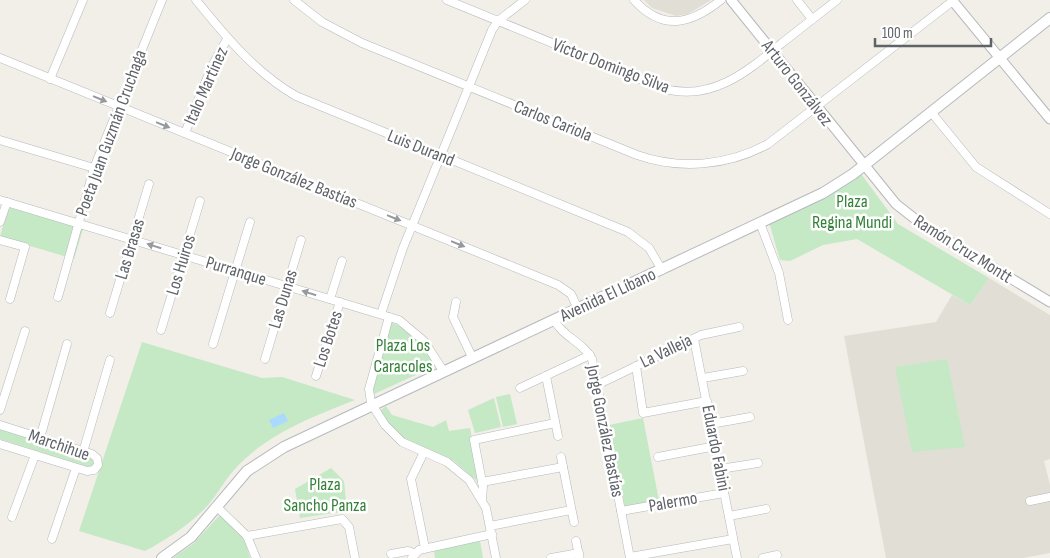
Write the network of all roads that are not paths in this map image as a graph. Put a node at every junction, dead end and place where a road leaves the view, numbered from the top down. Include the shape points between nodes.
1 (83, 0) edge
2 (162, 0) edge
3 (196, 0) edge
4 (294, 0) edge
5 (446, 0) edge
6 (525, 0) edge
7 (634, 0) edge
8 (722, 0) edge
9 (731, 0) edge
10 (797, 0) edge
11 (837, 0) edge
12 (953, 0) edge
13 (1050, 18) edge
14 (812, 19) junction
15 (498, 21) junction
16 (228, 39) junction
17 (772, 52) junction
18 (0, 58) edge
19 (999, 59) junction
20 (50, 79) junction
21 (468, 86) junction
22 (118, 106) junction
23 (816, 108) junction
24 (931, 112) junction
25 (1050, 119) edge
26 (185, 134) junction
27 (0, 140) edge
28 (440, 156) junction
29 (863, 166) junction
30 (94, 168) junction
31 (149, 184) dead end
32 (3, 201) edge
33 (200, 201) dead end
34 (1050, 214) edge
35 (0, 222) edge
36 (250, 222) dead end
37 (77, 223) junction
38 (760, 223) junction
39 (412, 226) junction
40 (0, 240) edge
41 (132, 240) junction
42 (302, 240) dead end
43 (184, 255) junction
44 (342, 261) dead end
45 (662, 270) junction
46 (235, 271) junction
47 (287, 286) junction
48 (58, 297) dead end
49 (10, 299) dead end
50 (330, 299) junction
51 (340, 302) junction
52 (456, 302) dead end
53 (1050, 302) edge
54 (578, 309) junction
55 (110, 314) dead end
56 (381, 314) junction
57 (389, 317) junction
58 (554, 320) junction
59 (788, 320) dead end
60 (739, 327) dead end
61 (161, 330) dead end
62 (25, 331) dead end
63 (694, 339) junction
64 (67, 344) dead end
65 (212, 344) dead end
66 (590, 355) junction
67 (473, 358) junction
68 (265, 359) dead end
69 (110, 360) dead end
70 (636, 366) junction
71 (743, 371) dead end
72 (444, 372) junction
73 (316, 376) dead end
74 (546, 376) junction
75 (703, 378) junction
76 (597, 385) junction
77 (520, 388) dead end
78 (707, 401) junction
79 (372, 406) junction
80 (0, 410) edge
81 (750, 417) dead end
82 (555, 423) junction
83 (711, 424) junction
84 (0, 425) edge
85 (558, 436) dead end
86 (40, 438) junction
87 (0, 444) edge
88 (716, 446) junction
89 (83, 452) junction
90 (424, 452) junction
91 (35, 455) junction
92 (561, 457) dead end
93 (658, 457) dead end
94 (758, 463) dead end
95 (563, 467) junction
96 (76, 468) junction
97 (720, 469) junction
98 (482, 482) junction
99 (724, 493) junction
100 (1050, 497) edge
101 (482, 499) junction
102 (1030, 501) dead end
103 (216, 506) junction
104 (766, 509) dead end
105 (571, 510) junction
106 (621, 511) junction
107 (729, 516) junction
108 (12, 517) dead end
109 (574, 522) dead end
110 (490, 526) junction
111 (492, 534) junction
112 (247, 536) junction
113 (52, 539) dead end
114 (733, 539) junction
115 (576, 541) dead end
116 (425, 548) junction
117 (391, 554) dead end
118 (776, 555) dead end
119 (413, 556) edge
120 (579, 556) edge
121 (162, 558) edge
122 (256, 558) edge
123 (354, 558) edge
124 (496, 558) edge
125 (550, 558) edge
126 (630, 558) edge
127 (737, 558) edge
128 (763, 558) edge

1 - 20 street
2 - 22 street, Poeta Juan Guzmán Cruchaga
3 - 16 street, Luis Durand
4 - 21 street, Carlos Cariola via 348,37
5 - 15 street, Víctor Domingo Silva
6 - 15 street
7 - 8 street via 652,15 673,22 694,18
9 - 17 street, Arturo Gonzálvez
10 - 14 street
11 - 14 street, Víctor Domingo Silva
12 - 19 street
12 - 23 street, Carlos Cariola
13 - 19 main road, Avenida El Líbano
14 - 17 street, Víctor Domingo Silva
15 - 17 street, Víctor Domingo Silva via 662,88 677,91 701,91 727,83
15 - 21 street
16 - 26 street, Italo Martínez via 212,66
16 - 28 street, Luis Durand via 262,72 296,96
17 - 23 street, Arturo Gonzálvez
18 - 20 street, Jorge González Bastías
19 - 24 main road, Avenida El Líbano
19 - 25 street
20 -> 22 street, Jorge González Bastías
21 - 23 street, Carlos Cariola via 637,155 678,164 710,162 749,153 776,139
21 - 28 street
22 -> 26 street, Jorge González Bastías
22 - 30 street, Poeta Juan Guzmán Cruchaga
23 - 29 street, Arturo Gonzálvez
24 - 29 main road, Avenida El Líbano
24 - 34 street via 976,167
26 -> 39 street, Jorge González Bastías
27 - 30 street
28 - 39 street
28 - 45 street, Luis Durand via 628,232 649,248
29 - 38 main road, Avenida El Líbano via 823,193
29 - 53 street, Ramón Cruz Montt via 890,199 914,220
30 - 37 street, Poeta Juan Guzmán Cruchaga
31 - 41 street, Las Brasas
32 - 35 street, Purranque
32 - 37 street, Purranque
33 - 43 street, Los Huiros
36 - 46 street
37 - 41 street, Purranque
37 - 48 street, Poeta Juan Guzmán Cruchaga
38 - 45 main road, Avenida El Líbano
38 - 59 street via 779,273
39 -> 54 street, Jorge González Bastías via 563,287 571,294
39 - 56 street
40 - 49 street via 25,247
43 -> 41 street, Purranque
41 - 55 street, Las Brasas
42 - 47 street, Las Dunas
43 - 46 street, Purranque
43 - 61 street, Los Huiros
44 - 50 street, Los Botes
45 - 54 main road, Avenida El Líbano
46 - 47 street, Purranque
46 - 65 street
50 -> 47 street, Purranque
47 - 68 street, Las Dunas
50 - 51 street, Purranque
51 - 56 street, Purranque
51 - 73 street, Los Botes
52 - 67 street via 453,317
54 - 58 main road, Avenida El Líbano
56 - 57 street, Purranque
57 - 72 street, Purranque via 419,336
57 - 79 street via 369,388
58 - 66 street, Jorge González Bastías via 562,332
58 - 67 main road, Avenida El Líbano
60 - 63 street, La Valleja via 705,333
62 - 80 street
63 - 70 street, La Valleja
63 - 75 street, Eduardo Fabini
64 - 86 street
66 - 74 street
66 - 76 street, Jorge González Bastías
67 - 72 main road, Avenida El Líbano
69 - 89 street
70 - 76 street, La Valleja
70 - 78 street via 643,413
71 - 75 street
72 - 79 main road, Avenida El Líbano
74 - 77 street
74 - 82 street
75 - 78 street, Eduardo Fabini
76 - 106 street, Jorge González Bastías
78 - 83 street, Eduardo Fabini
79 - 90 street via 396,438
79 - 103 main road, Avenida El Líbano via 271,454 240,478
81 - 83 street
82 - 85 street
82 - 98 street via 474,440
83 - 88 street, Eduardo Fabini
84 - 86 street, Marchihue
86 - 89 street, Marchihue
87 - 91 street, Marchihue
88 - 93 street
88 - 97 street, Eduardo Fabini
89 - 96 street, Marchihue via 97,458 98,465 91,471
90 - 101 street via 454,466
90 - 116 street via 411,478
91 - 96 street, Marchihue
91 - 108 street
92 - 95 street
94 - 97 street
95 - 98 street
95 - 105 street
96 - 113 street
97 - 99 street, Eduardo Fabini
98 - 101 street
99 - 106 street, Palermo
99 - 107 street, Eduardo Fabini
100 - 102 street
101 - 110 street
103 - 112 street
103 - 121 main road, Avenida El Líbano via 191,537
104 - 107 street
105 - 109 street
105 - 110 street
106 - 126 street, Jorge González Bastías
107 - 114 street, Eduardo Fabini
110 - 111 street
111 - 116 street
111 - 124 street
112 - 122 street
112 - 123 street via 344,520 349,527
114 - 126 street
114 - 127 street, Eduardo Fabini
115 - 120 street
116 - 119 street
117 - 119 street via 408,552
118 - 128 street
120 - 125 street

